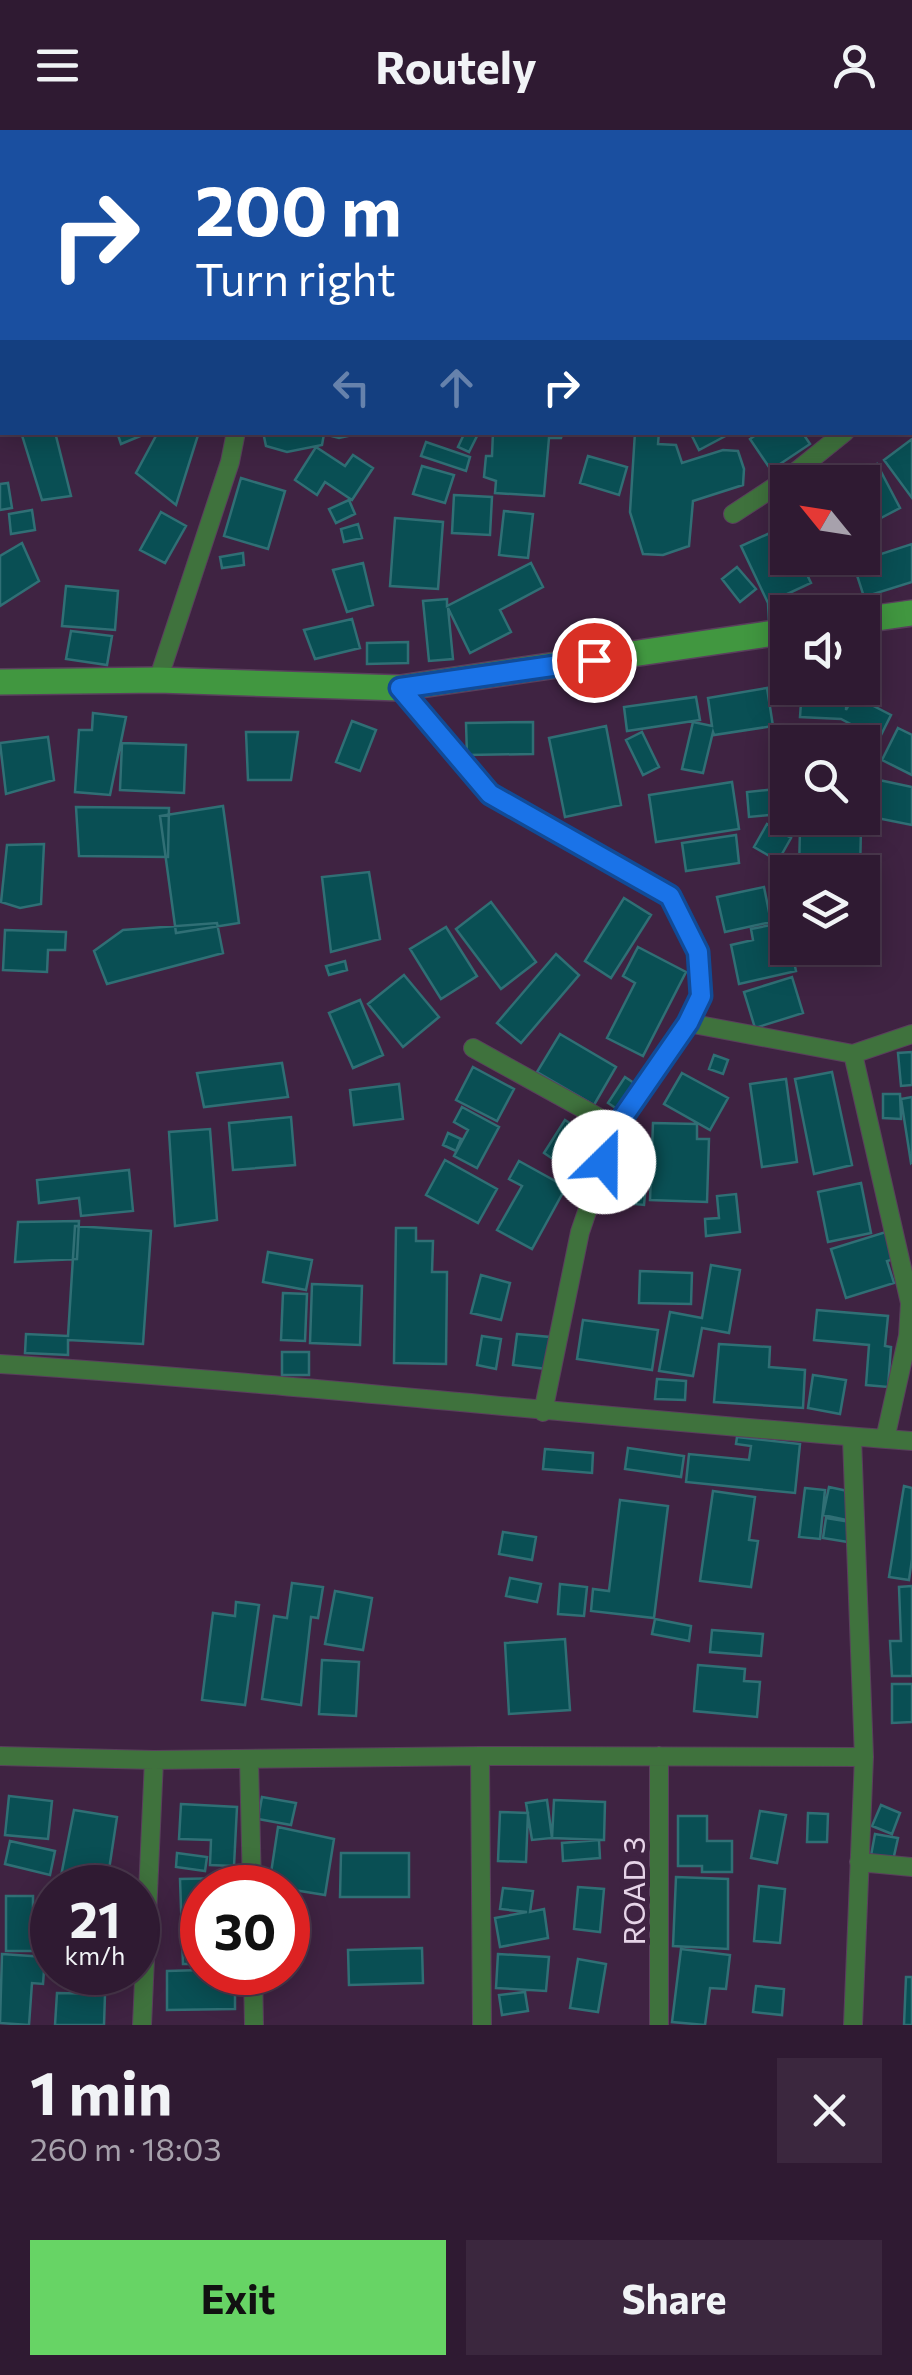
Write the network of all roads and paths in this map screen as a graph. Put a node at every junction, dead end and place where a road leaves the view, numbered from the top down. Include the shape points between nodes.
1 (235, 435) edge
2 (841, 435) edge
3 (733, 514) dead end
4 (912, 613) edge
5 (880, 617) edge
6 (770, 634) edge
7 (158, 680) junction
8 (0, 682) edge
9 (400, 688) junction
10 (688, 1023) junction
11 (912, 1034) edge
12 (472, 1048) dead end
13 (853, 1054) junction
14 (616, 1127) junction
15 (911, 1303) edge
16 (0, 1364) edge
17 (542, 1412) junction
18 (852, 1439) junction
19 (886, 1439) junction
20 (912, 1441) edge
21 (0, 1756) edge
22 (480, 1756) junction
23 (659, 1756) junction
24 (864, 1757) junction
25 (250, 1759) junction
26 (154, 1760) junction
27 (859, 1862) junction
28 (252, 1865) edge
29 (912, 1867) edge
30 (253, 1995) edge
31 (142, 2025) edge
32 (254, 2025) edge
33 (482, 2025) edge
34 (660, 2025) edge
35 (853, 2025) edge

1 - 7 street
2 - 3 street
4 - 5 street
6 - 9 street
7 - 8 street
7 - 9 street
9 - 10 street via 490,794 670,896 698,952 701,996
10 - 13 street
10 - 14 street
11 - 13 street
12 - 14 street
13 - 15 street
14 - 17 street via 580,1232
15 - 19 street
16 - 17 street via 216,1378
17 - 18 street
18 - 19 street
18 - 24 street
19 - 20 street
21 - 26 street
22 - 23 street
22 - 25 street
22 - 33 street
23 - 24 street
23 - 34 street, ROAD 3
24 - 27 street
25 - 26 street
25 - 28 street
26 - 31 street
27 - 29 street
27 - 35 street
30 - 32 street

